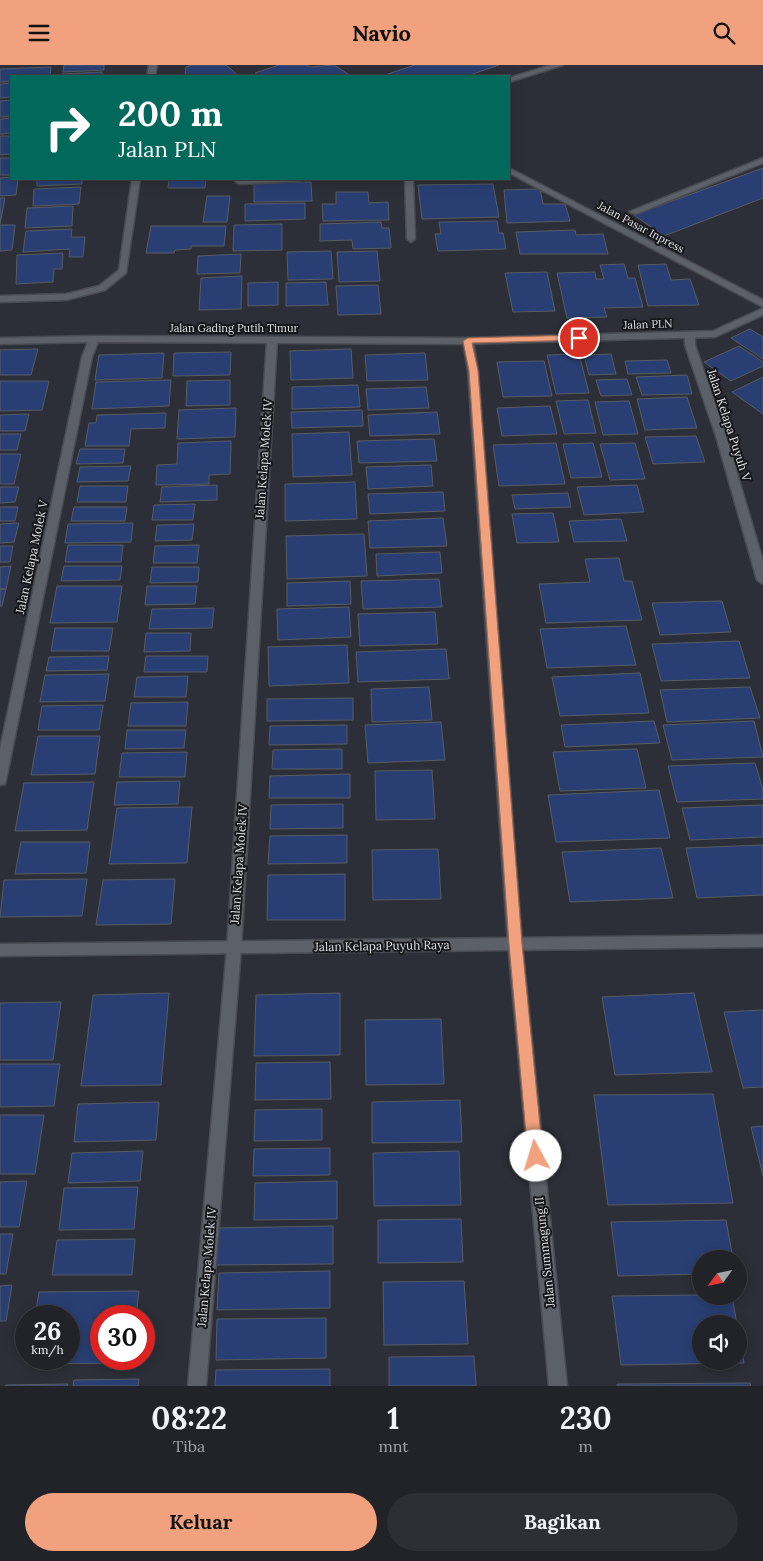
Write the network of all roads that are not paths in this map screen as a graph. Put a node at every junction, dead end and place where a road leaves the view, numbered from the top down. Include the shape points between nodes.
1 (559, 65) edge
2 (510, 80) edge
3 (763, 160) edge
4 (510, 172) edge
5 (136, 180) edge
6 (270, 180) edge
7 (409, 180) edge
8 (239, 181) dead end
9 (633, 212) dead end
10 (411, 239) dead end
11 (0, 299) edge
12 (763, 304) edge
13 (763, 311) edge
14 (690, 335) junction
15 (94, 339) junction
16 (0, 341) edge
17 (272, 341) junction
18 (468, 341) junction
19 (763, 580) edge
20 (0, 780) edge
21 (763, 941) edge
22 (515, 944) junction
23 (234, 948) junction
24 (0, 950) edge
25 (197, 1386) edge
26 (558, 1386) edge

1 - 2 street
3 - 9 street
4 - 12 street, Jalan Pasar Inpress
5 - 11 street via 123,271 102,288 66,297
6 - 8 street
7 - 10 street
13 - 14 street, Jalan PLN via 715,334
14 - 18 street, Jalan PLN
14 - 19 street, Jalan Kelapa Puyuh V via 690,345 721,436
15 - 16 street, Jalan Gading Putih Timur
15 - 17 street, Jalan Gading Putih Timur
15 - 20 street, Jalan Kelapa Molek V via 87,357
17 - 18 street, Jalan Gading Putih Timur
17 - 23 street, Jalan Kelapa Molek IV
18 - 22 street, Jalan Summagung II via 473,371
21 - 22 street, Jalan Kelapa Puyuh Raya
22 - 23 street, Jalan Kelapa Puyuh Raya
22 - 26 street, Jalan Summagung II
23 - 24 street, Jalan Kelapa Puyuh Raya
23 - 25 street, Jalan Kelapa Molek IV

